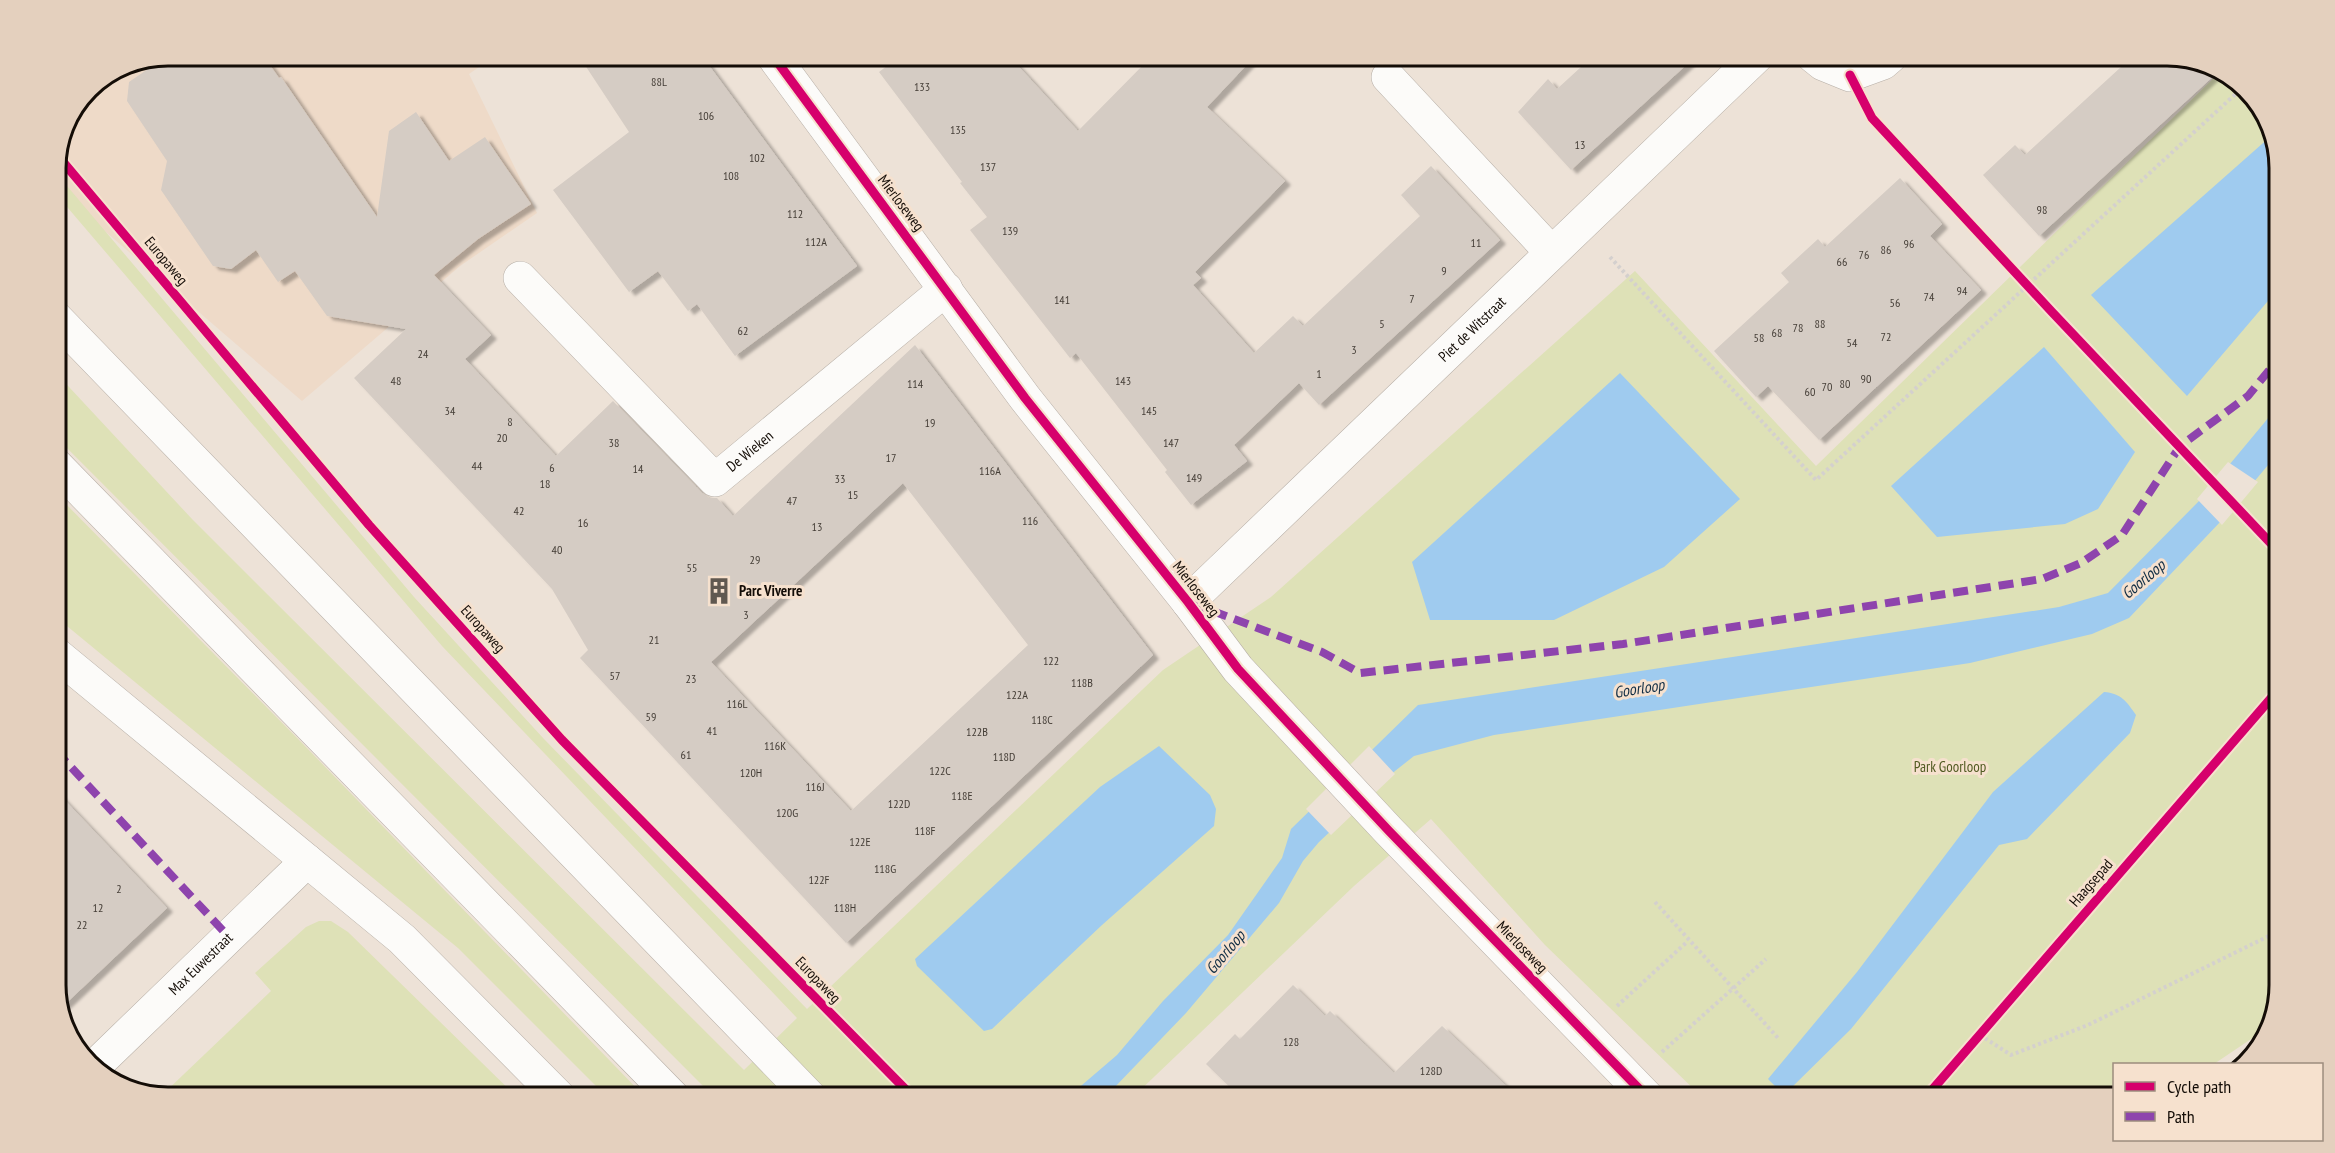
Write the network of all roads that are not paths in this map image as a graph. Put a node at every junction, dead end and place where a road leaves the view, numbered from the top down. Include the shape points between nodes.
1 (780, 66) edge
2 (1747, 66) edge
3 (1828, 66) edge
4 (1875, 66) edge
5 (1388, 77) dead end
6 (1551, 252) junction
7 (520, 278) dead end
8 (946, 289) junction
9 (66, 328) edge
10 (66, 475) edge
11 (1188, 602) junction
12 (66, 662) edge
13 (307, 861) junction
14 (100, 1061) edge
15 (548, 1087) edge
16 (662, 1087) edge
17 (799, 1087) edge
18 (1637, 1087) edge

1 - 8 street, Mierloseweg
2 - 6 street, Piet de Witstraat
3 - 4 street via 1850,75
5 - 6 street
6 - 11 street, Piet de Witstraat
7 - 8 street, De Wieken via 715,480
8 - 11 street, Mierloseweg via 1024,398
9 - 17 street
10 - 16 street
11 - 18 street, Mierloseweg via 1238,669 1312,750
12 - 13 street
13 - 14 street, Max Euwestraat
13 - 15 street via 402,939

